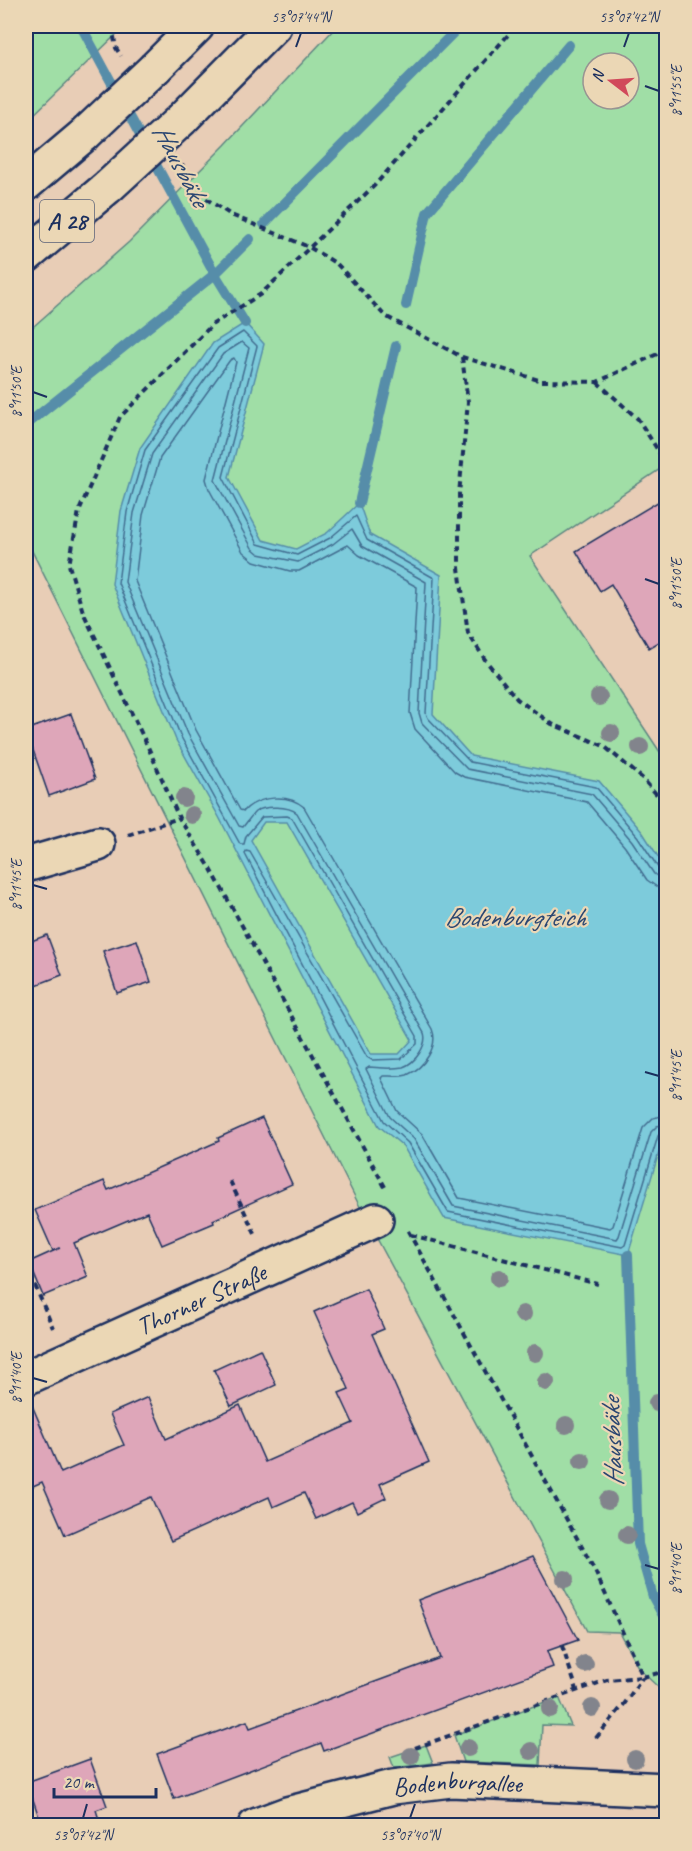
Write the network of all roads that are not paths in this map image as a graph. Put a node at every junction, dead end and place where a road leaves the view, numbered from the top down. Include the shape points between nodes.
1 (197, 26) edge
2 (274, 26) edge
3 (26, 184) edge
4 (26, 256) edge
5 (98, 844) road end
6 (26, 865) edge
7 (389, 1212) road end
8 (26, 1378) edge
9 (666, 1790) edge
10 (255, 1826) edge

1 - 3 main road, A 28, bridge via 84,135
2 - 4 main road, A 28, bridge via 182,119
5 - 6 main road
7 - 8 main road, Thorner Straße
9 - 10 main road, Bodenburgallee via 451,1780 393,1787

